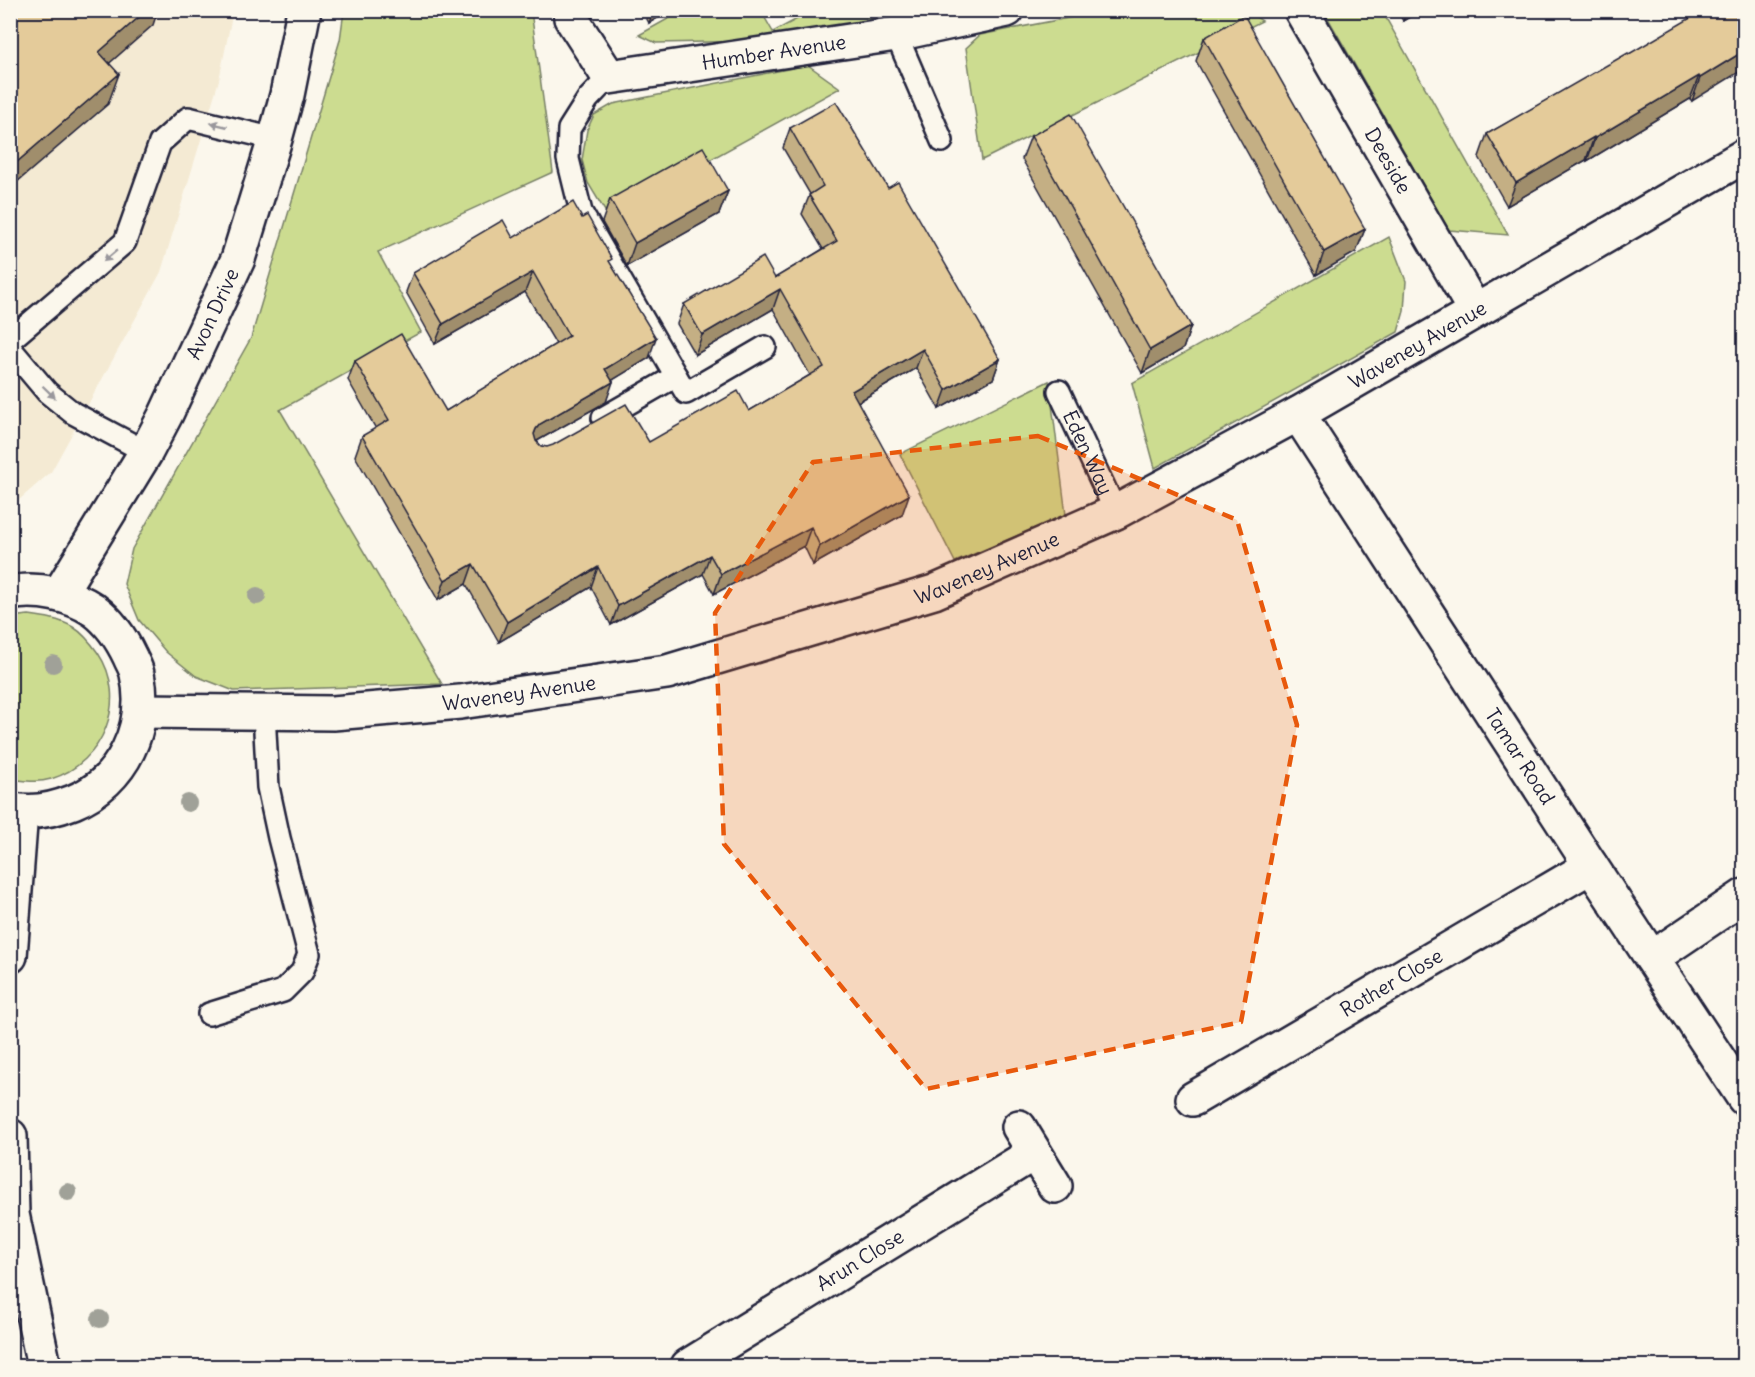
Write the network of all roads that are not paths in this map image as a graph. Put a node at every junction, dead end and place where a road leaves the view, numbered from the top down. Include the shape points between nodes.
1 (304, 10) edge
2 (1007, 10) edge
3 (1301, 10) edge
4 (571, 18) dead end
5 (896, 34) junction
6 (609, 77) junction
7 (275, 139) junction
8 (942, 141) dead end
9 (1744, 156) edge
10 (1474, 311) junction
11 (10, 340) edge
12 (765, 346) dead end
13 (10, 348) edge
14 (676, 376) junction
15 (1059, 392) dead end
16 (1298, 414) junction
17 (588, 426) edge
18 (146, 452) junction
19 (1116, 512) junction
20 (10, 593) edge
21 (59, 594) junction
22 (140, 711) junction
23 (264, 713) junction
24 (16, 811) edge
25 (1591, 866) junction
26 (1744, 896) edge
27 (10, 956) edge
28 (1652, 958) junction
29 (210, 1014) dead end
30 (1744, 1098) edge
31 (1192, 1099) dead end
32 (10, 1136) edge
33 (1055, 1186) dead end
34 (44, 1366) edge
35 (688, 1366) edge

1 - 7 street, Avon Drive
2 - 5 street, Humber Avenue
3 - 10 street, Deeside
4 - 6 street
5 - 6 street, Humber Avenue
5 - 8 lane
6 - 14 lane via 588,99 569,129 568,159 581,212
7 -> 11 lane via 188,118 160,143 125,242
7 - 18 street, Avon Drive via 238,259
9 - 10 street, Waveney Avenue
10 - 16 street, Waveney Avenue
12 - 14 lane via 686,393
13 -> 18 lane via 47,392 73,413
14 - 17 lane
15 - 19 lane, Eden Way
16 - 19 street, Waveney Avenue
16 - 25 street, Tamar Road
18 - 21 street, Avon Drive
19 - 23 street, Waveney Avenue via 934,592 667,672 460,702 333,713
20 - 21 street via 23,590
21 - 22 street via 94,610 121,638 137,673
22 - 23 street, Waveney Avenue
22 - 24 street via 132,745 105,782 87,796 55,810
23 - 29 lane via 268,786 309,954 302,972 283,991
24 - 27 street
25 - 28 street, Tamar Road
25 - 31 street, Rother Close
26 - 28 street
28 - 30 street, Tamar Road
32 - 34 street via 12,1214
33 - 35 street, Arun Close via 1026,1140

